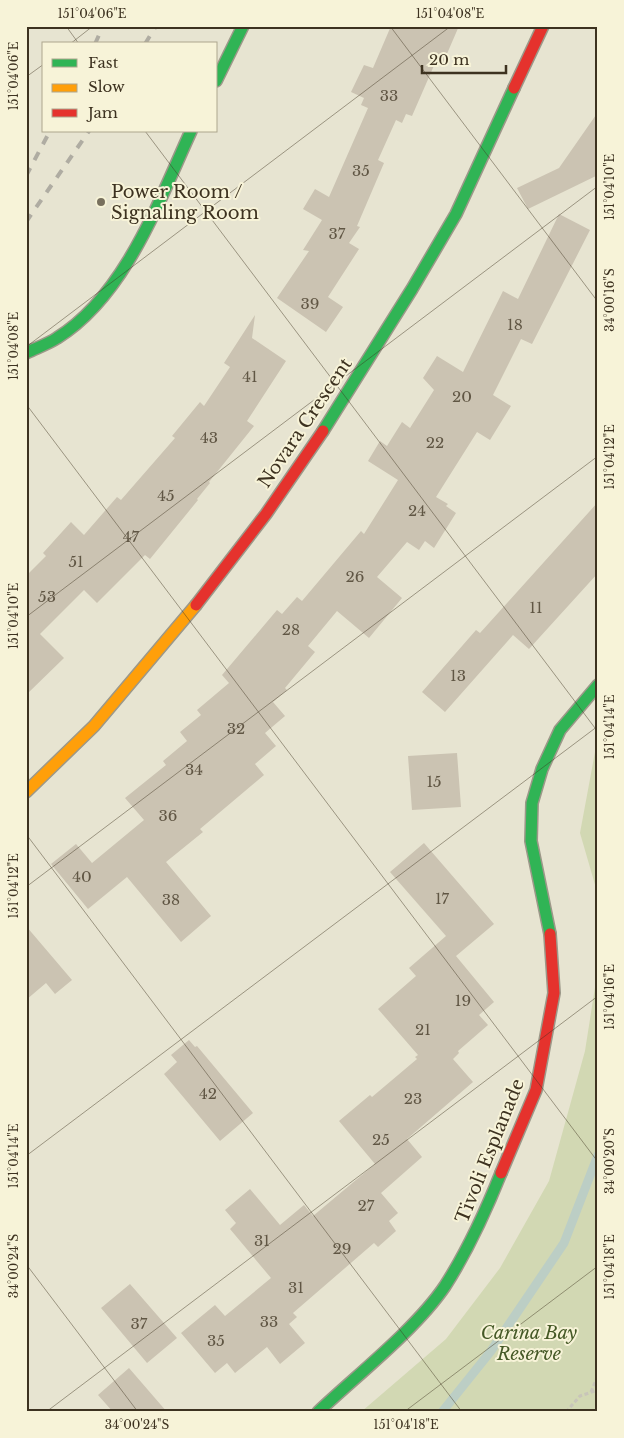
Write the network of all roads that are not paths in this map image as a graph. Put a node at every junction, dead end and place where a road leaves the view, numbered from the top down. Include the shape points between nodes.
1 (243, 26) edge
2 (543, 26) edge
3 (218, 77) edge
4 (192, 132) edge
5 (26, 353) edge
6 (598, 685) edge
7 (26, 792) edge
8 (318, 1412) edge

1 - 3 street
2 - 7 street, Novara Crescent via 456,214 337,409 266,514 182,625 94,726
4 - 5 street via 143,233 109,291 65,333
6 - 8 street, Tivoli Esplanade via 560,730 542,769 532,803 531,841 551,941 554,993 536,1090 478,1230 444,1287 409,1327

